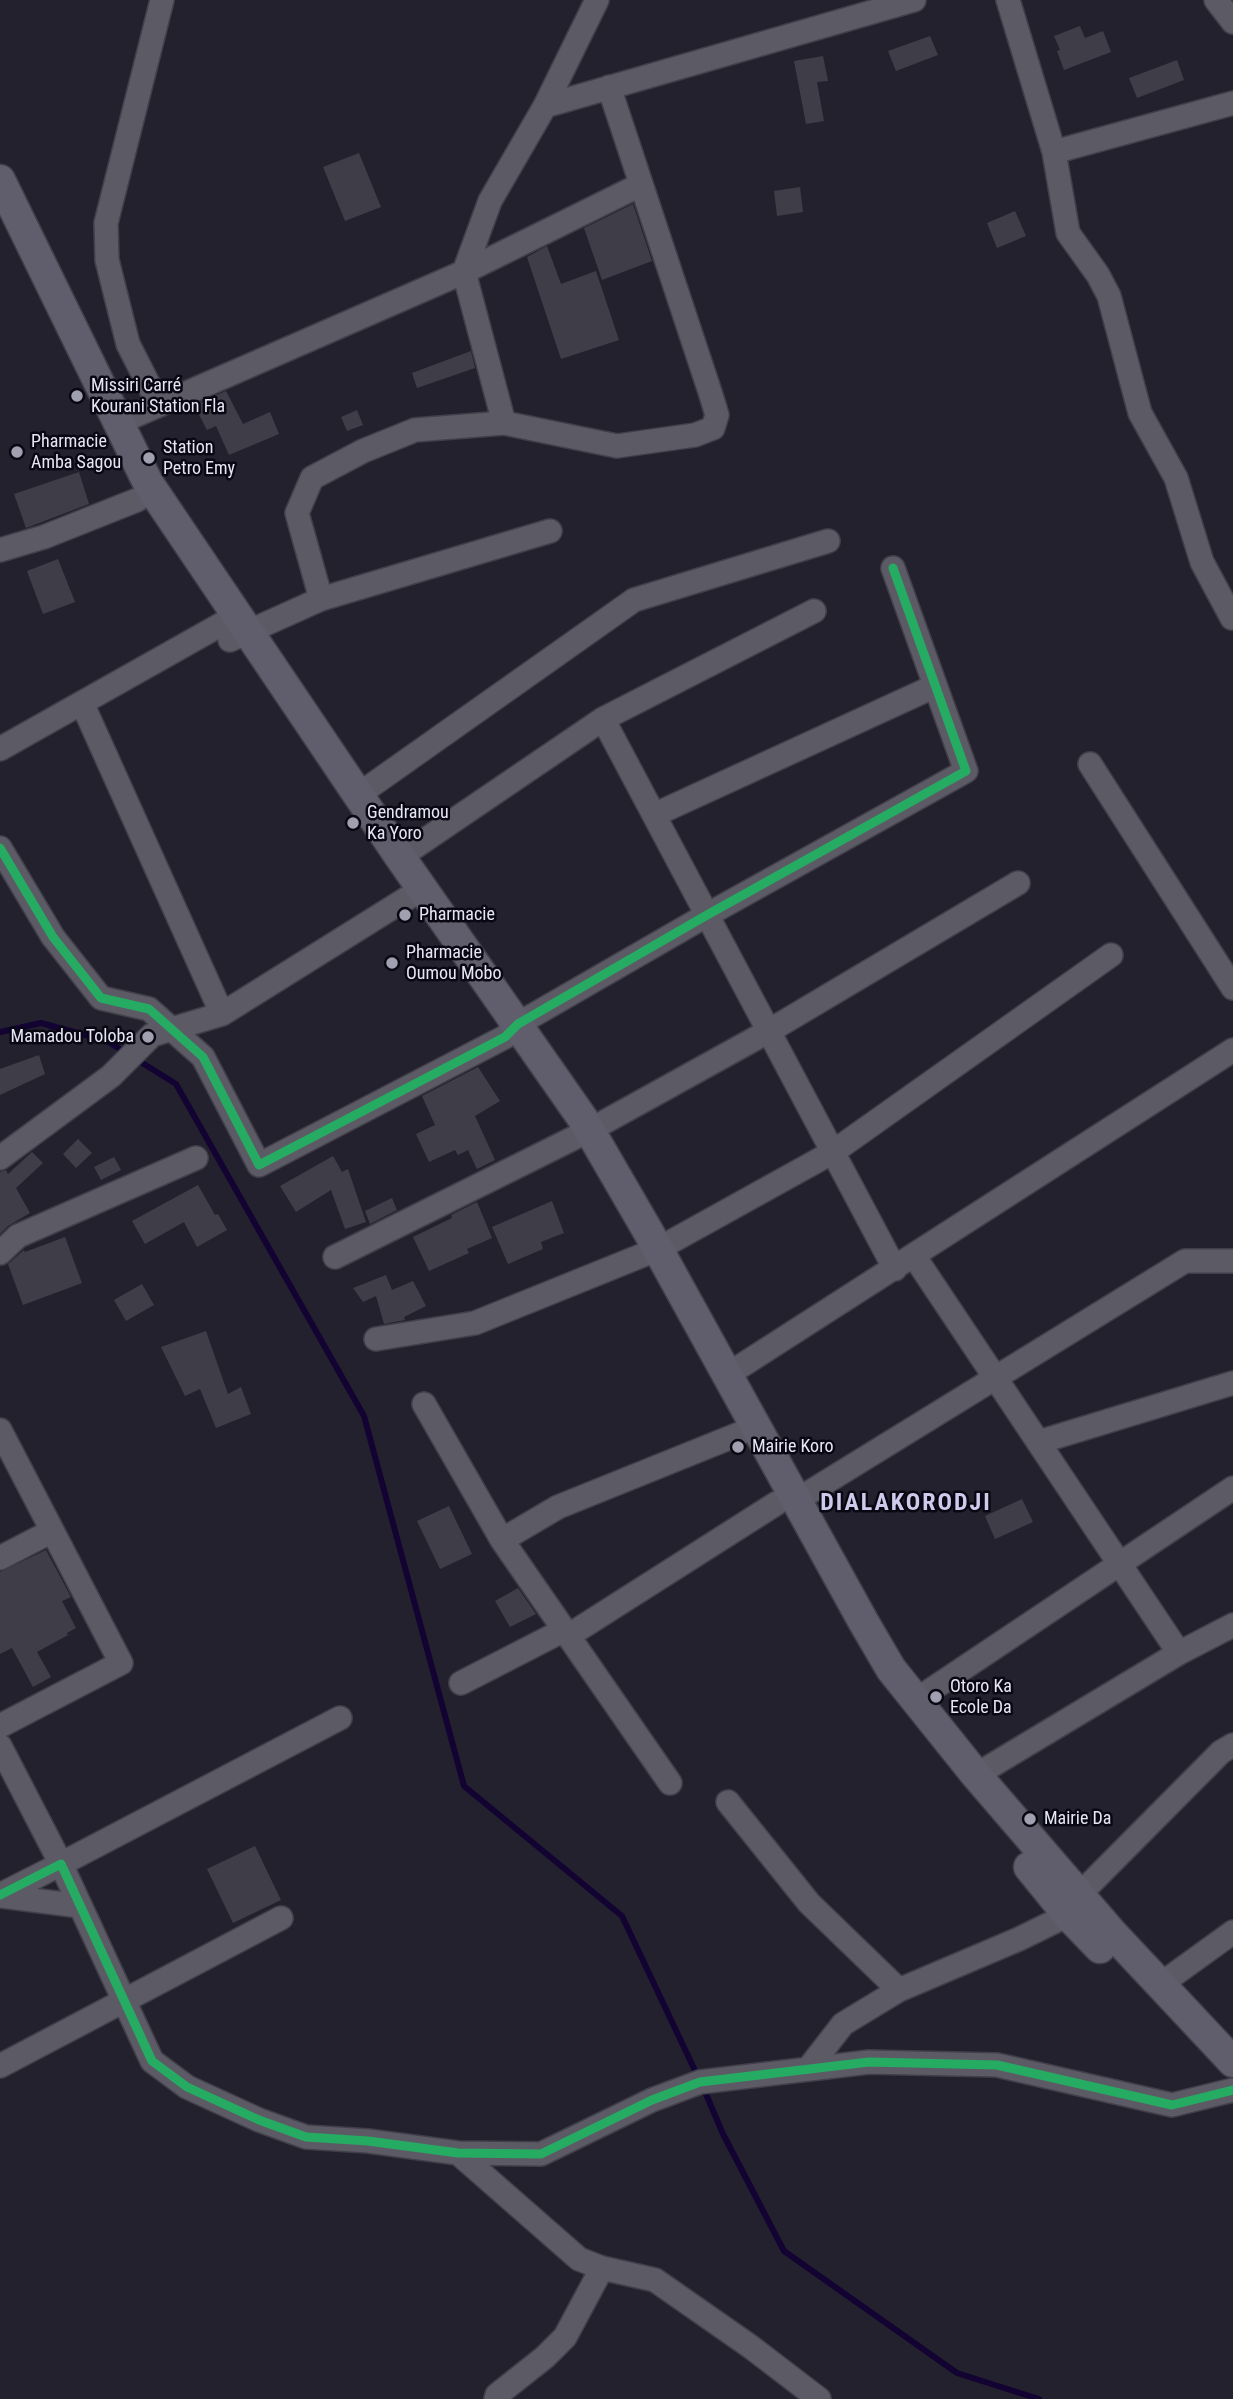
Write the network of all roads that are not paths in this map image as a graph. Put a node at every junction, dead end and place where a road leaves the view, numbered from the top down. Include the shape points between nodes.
1 (162, 0) edge
2 (597, 0) edge
3 (914, 0) edge
4 (1008, 0) edge
5 (1216, 0) edge
6 (1233, 23) edge
7 (609, 88) junction
8 (1233, 103) edge
9 (545, 106) junction
10 (1054, 152) junction
11 (0, 180) edge
12 (640, 185) junction
13 (0, 217) edge
14 (464, 272) junction
15 (159, 405) junction
16 (118, 423) junction
17 (505, 423) junction
18 (137, 500) junction
19 (550, 531) dead end
20 (828, 541) dead end
21 (0, 550) edge
22 (893, 568) dead end
23 (321, 599) junction
24 (814, 611) dead end
25 (1232, 618) edge
26 (233, 628) junction
27 (935, 686) junction
28 (82, 703) junction
29 (603, 719) junction
30 (3, 742) edge
31 (1090, 764) dead end
32 (358, 795) junction
33 (654, 815) junction
34 (0, 848) edge
35 (400, 857) junction
36 (1018, 883) dead end
37 (414, 894) junction
38 (707, 915) junction
39 (1111, 956) dead end
40 (1233, 988) edge
41 (222, 1014) junction
42 (512, 1031) junction
43 (769, 1031) junction
44 (161, 1032) junction
45 (1233, 1050) edge
46 (582, 1134) junction
47 (833, 1152) junction
48 (0, 1158) edge
49 (196, 1158) dead end
50 (650, 1252) junction
51 (0, 1253) edge
52 (914, 1256) junction
53 (335, 1257) dead end
54 (1233, 1261) edge
55 (895, 1269) junction
56 (376, 1339) dead end
57 (727, 1375) junction
58 (996, 1377) junction
59 (1233, 1383) edge
60 (424, 1404) dead end
61 (0, 1430) edge
62 (739, 1434) junction
63 (1039, 1442) junction
64 (1233, 1488) edge
65 (787, 1501) junction
66 (52, 1531) junction
67 (502, 1540) junction
68 (0, 1558) edge
69 (1119, 1562) junction
70 (1233, 1625) edge
71 (566, 1633) junction
72 (1179, 1653) junction
73 (461, 1683) dead end
74 (916, 1700) junction
75 (341, 1718) dead end
76 (0, 1726) edge
77 (1233, 1745) edge
78 (0, 1746) edge
79 (976, 1775) junction
80 (670, 1783) dead end
81 (728, 1802) dead end
82 (61, 1864) junction
83 (0, 1896) edge
84 (1074, 1905) junction
85 (80, 1906) junction
86 (281, 1918) dead end
87 (1233, 1932) edge
88 (1161, 1984) junction
89 (899, 1990) junction
90 (124, 2001) junction
91 (1233, 2062) edge
92 (0, 2066) edge
93 (808, 2069) junction
94 (1233, 2083) edge
95 (1233, 2090) edge
96 (458, 2153) junction
97 (602, 2268) junction
98 (496, 2399) edge
99 (819, 2399) edge

1 - 15 street via 106,223 107,260 128,344
2 - 9 street
3 - 7 street
4 - 10 street
5 - 6 street
7 - 9 street
7 - 12 street
8 - 10 street
9 - 14 street via 490,201
10 - 25 street via 1068,233 1109,296 1140,413 1176,478 1202,562
11 - 16 main road
12 - 14 street
12 - 17 street via 714,405 713,428 695,435 617,446
13 - 18 main road
14 - 15 street
14 - 17 street
15 - 16 street
16 - 26 main road
17 - 23 street via 415,430 312,478 297,513
18 - 21 street
18 - 26 main road
19 - 23 street
20 - 32 street via 634,600
22 - 27 street
23 - 26 street
24 - 29 street
26 - 28 street
26 - 32 main road
26 - 37 main road
27 - 33 street
27 - 38 street via 965,771
28 - 30 street
28 - 41 street
29 - 33 street
29 - 35 street
31 - 40 street
32 - 35 main road
33 - 38 street
34 - 44 street via 53,937 101,998 149,1009
35 - 37 main road
36 - 43 street
37 - 41 street
37 - 42 main road
38 - 42 street
38 - 43 street
39 - 47 street
41 - 44 street
42 - 44 street via 259,1165 203,1057
42 - 46 main road
43 - 46 street
43 - 47 street
44 - 48 street via 111,1076
45 - 52 street
46 - 50 main road
46 - 53 street
47 - 50 street
47 - 55 street
49 - 51 street via 18,1237
50 - 56 street via 475,1323
50 - 57 main road
50 - 62 main road
52 - 55 street
52 - 58 street
54 - 58 street via 1185,1261
55 - 57 street
57 - 65 main road
58 - 63 street
58 - 65 street
59 - 63 street
60 - 67 street
61 - 66 street
62 - 65 main road
62 - 67 street via 558,1507
63 - 69 street
64 - 69 street
65 - 71 street
65 - 74 main road via 891,1668
65 - 84 main road via 877,1679
66 - 68 street
66 - 76 street via 121,1663
67 - 71 street
69 - 72 street
69 - 74 street
70 - 72 street
71 - 73 street
71 - 80 street
72 - 79 street
74 - 79 main road
75 - 82 street
77 - 84 street via 1221,1752
78 - 82 street
79 - 84 main road
81 - 89 street via 809,1903
82 - 83 street
82 - 85 street
83 - 85 street
84 - 88 main road
84 - 89 street via 1019,1939
84 - 94 main road
85 - 90 street
86 - 90 street
87 - 88 street
88 - 91 main road
89 - 93 street via 843,2024
90 - 92 street
90 - 96 street via 152,2061 187,2087 259,2120 306,2137
93 - 95 street via 869,2062 997,2065 1172,2105
93 - 96 street via 701,2082 652,2100 541,2154
96 - 97 street via 579,2259
97 - 98 street via 565,2337
97 - 99 street via 655,2280

